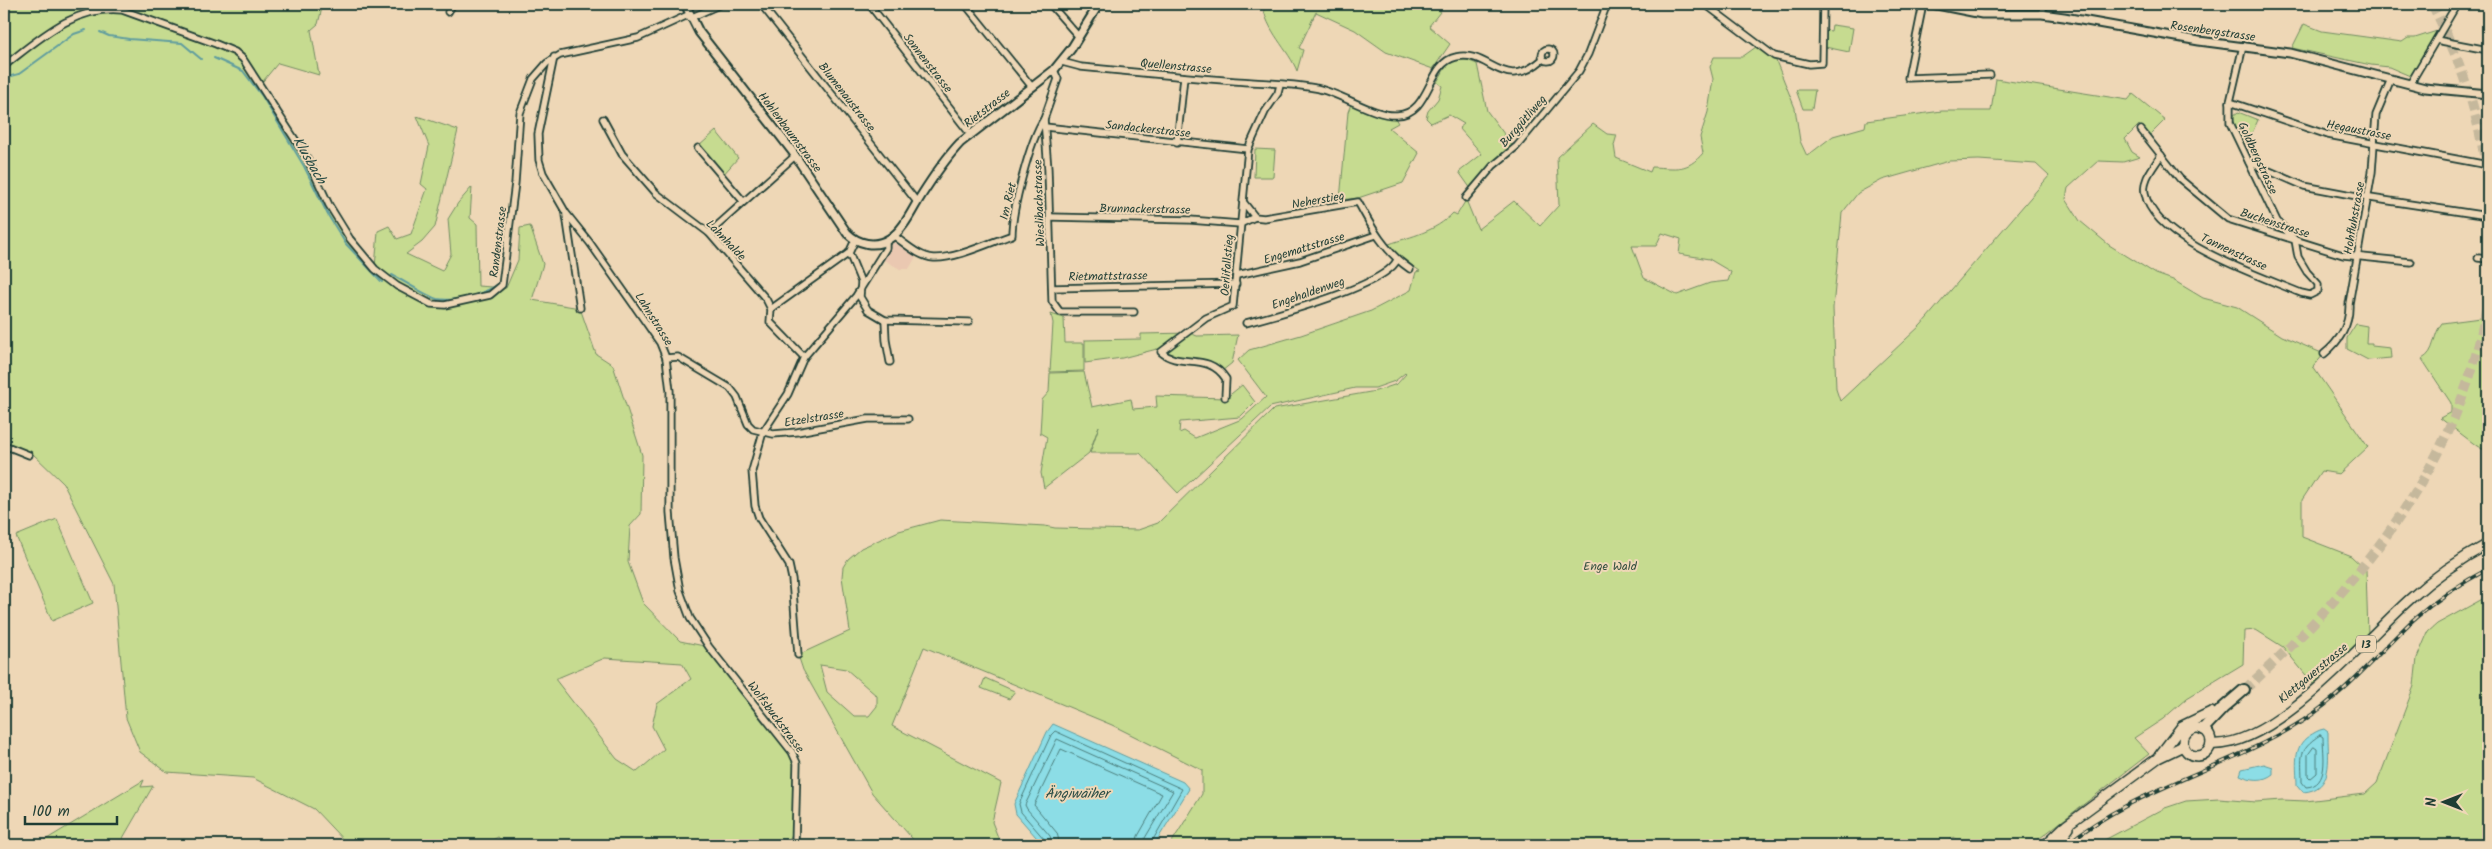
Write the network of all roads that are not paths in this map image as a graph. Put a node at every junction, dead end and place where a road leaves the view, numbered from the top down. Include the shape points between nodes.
1 (453, 4) edge
2 (685, 4) edge
3 (721, 4) edge
4 (761, 4) edge
5 (869, 4) edge
6 (964, 4) edge
7 (1050, 4) edge
8 (1099, 4) edge
9 (1607, 4) edge
10 (1705, 4) edge
11 (1823, 4) edge
12 (1923, 4) edge
13 (1932, 4) edge
14 (2044, 4) edge
15 (2457, 4) edge
16 (448, 12) dead end
17 (2042, 14) junction
18 (689, 16) junction
19 (1079, 37) junction
20 (2436, 40) junction
21 (2243, 46) junction
22 (2488, 50) edge
23 (554, 57) junction
24 (1543, 59) dead end
25 (1062, 62) junction
26 (4, 66) edge
27 (1054, 70) junction
28 (1184, 76) junction
29 (1990, 76) dead end
30 (2391, 79) junction
31 (2410, 84) junction
32 (1280, 85) junction
33 (1032, 87) junction
34 (2488, 94) edge
35 (2230, 102) junction
36 (602, 119) dead end
37 (1044, 119) junction
38 (1045, 127) junction
39 (2140, 130) dead end
40 (971, 135) junction
41 (1177, 143) junction
42 (2374, 143) junction
43 (698, 148) dead end
44 (1248, 149) junction
45 (2161, 155) junction
46 (795, 156) junction
47 (2249, 162) junction
48 (2488, 165) edge
49 (1466, 198) dead end
50 (2367, 198) junction
51 (743, 201) junction
52 (918, 202) junction
53 (1244, 203) junction
54 (566, 213) junction
55 (2488, 216) edge
56 (1050, 217) junction
57 (1255, 217) junction
58 (1240, 224) junction
59 (709, 233) junction
60 (1376, 235) junction
61 (894, 236) junction
62 (855, 240) junction
63 (2294, 240) junction
64 (886, 241) junction
65 (849, 253) junction
66 (2357, 257) junction
67 (2478, 258) dead end
68 (2488, 259) edge
69 (1397, 260) junction
70 (2411, 262) dead end
71 (1410, 269) dead end
72 (1237, 275) junction
73 (1236, 284) junction
74 (1052, 288) junction
75 (861, 290) junction
76 (580, 308) dead end
77 (771, 309) junction
78 (1134, 312) dead end
79 (886, 320) junction
80 (969, 322) dead end
81 (1246, 323) dead end
82 (2324, 354) dead end
83 (804, 357) junction
84 (666, 358) junction
85 (890, 362) dead end
86 (1225, 397) dead end
87 (908, 419) dead end
88 (763, 432) junction
89 (4, 444) edge
90 (29, 455) dead end
91 (2488, 544) edge
92 (690, 618) joint
93 (798, 655) dead end
94 (2244, 690) tunnel mouth
95 (2223, 708) junction
96 (2211, 712) joint
97 (2203, 730) junction
98 (2211, 744) junction
99 (2183, 746) junction
100 (2158, 758) junction
101 (2081, 815) junction
102 (2047, 843) edge
103 (2062, 844) edge
104 (795, 845) edge

1 - 16 street
2 - 18 street, Hohlenbaumstrasse
3 - 18 street, Randenstrasse
4 - 52 street, Blumenaustrasse
5 - 40 street, Sonnenstrasse
6 - 33 street
7 - 19 street
8 - 19 street, Rietstrasse
9 - 49 street, Burggütliweg via 1588,54 1574,77 1517,146 1493,166
10 - 11 street via 1774,56 1809,64 1822,63
12 - 29 street via 1908,78
13 - 17 street, Rosenbergstrasse via 1982,14
14 - 17 street
15 - 20 street
17 - 21 street, Rosenbergstrasse
18 - 23 street, Randenstrasse via 638,38 573,50
18 - 46 street, Hohlenbaumstrasse
19 - 25 street, Rietstrasse
20 - 22 street
20 - 31 street
21 - 30 street, Rosenbergstrasse via 2290,53
21 - 35 street, Goldbergstrasse
23 - 26 street, Randenstrasse via 533,80 520,113 502,285 490,295 445,305 431,304 397,286 361,253 329,205 307,158 250,69 235,52 122,10 105,9 64,22
23 - 54 street, Lahnstrasse via 538,147 543,173
24 - 32 street, Quellenstrasse via 1532,68 1516,73 1496,70 1470,57 1455,57 1442,66 1418,105 1411,112 1398,116 1332,92
25 - 27 street, Rietstrasse
25 - 28 street, Quellenstrasse via 1070,66
27 - 33 street, Rietstrasse
27 - 37 street via 1058,79
28 - 32 street, Quellenstrasse
28 - 41 street
30 - 31 street, Rosenbergstrasse
30 - 42 street, Hohfluhstrasse via 2376,115
31 - 34 street, Rosenbergstrasse
32 - 44 street, Oerlifallstieg
33 - 40 street, Rietstrasse
35 - 42 street, Hegaustrasse via 2328,136
35 - 47 street, Goldbergstrasse via 2230,123
36 - 59 street, Lahnhalde via 622,154 656,193
37 - 38 street, Wieslibachstrasse
37 - 61 street, Im Riet via 1039,126 1012,220 1012,235 958,254 934,258 920,254
38 - 41 street, Sandackerstrasse
38 - 56 street, Wieslibachstrasse
39 - 45 street, Buchenstrasse
40 - 52 street, Rietstrasse via 946,159
41 - 44 street, Sandackerstrasse
42 - 48 street, Hegaustrasse
42 - 50 street, Hohfluhstrasse
43 - 51 street
44 - 53 street, Oerlifallstieg
45 - 63 street, Buchenstrasse via 2180,179 2228,219
45 - 63 street, Tannenstrasse via 2146,179 2145,193 2154,212 2174,233 2210,254 2310,296 2318,291 2318,284 2298,257
46 - 51 street
46 - 62 street, Hohlenbaumstrasse
47 - 50 street via 2304,186
47 - 63 street, Goldbergstrasse via 2277,221
50 - 55 street
50 - 66 street, Hohfluhstrasse
51 - 59 street
52 - 61 street, Rietstrasse
53 - 57 street
53 - 58 street, Oerlifallstieg
54 - 76 street
54 - 84 street, Lahnstrasse via 660,343
56 - 58 street, Brunnackerstrasse
56 - 74 street, Wieslibachstrasse
57 - 58 street, Neherstieg
57 - 60 street, Neherstieg via 1296,214 1358,202
58 - 72 street, Oerlifallstieg
59 - 77 street, Lahnhalde
60 - 69 street, Neherstieg
60 - 72 street, Engemattstrasse via 1300,261
61 - 64 street
62 - 64 street via 870,244
62 - 65 street
63 - 66 street, Buchenstrasse
64 - 75 street via 886,248
65 - 75 street
65 - 77 street
66 - 70 street, Buchenstrasse
66 - 82 street, Hohfluhstrasse via 2350,316 2337,344
67 - 68 street
69 - 71 street, Neherstieg
69 - 81 street, Engehaldenweg via 1390,270 1344,292
72 - 73 street, Oerlifallstieg
73 - 74 street, Rietmattstrasse
73 - 86 street, Oerlifallstieg via 1235,300 1230,309 1206,318 1161,352 1169,357 1216,366 1226,379
74 - 78 street, Rietmattstrasse via 1052,301 1060,312
75 - 79 street via 860,297 868,310
75 - 83 street
77 - 83 street, Lahnhalde via 770,322
79 - 80 street
79 - 85 street
83 - 88 street via 788,394
84 - 88 street via 678,357 730,388 748,424
84 - 92 street, Lahnstrasse via 670,391 670,512 674,558 680,591
87 - 88 street, Etzelstrasse via 868,418 797,432
88 - 93 street via 752,471 755,506 759,518 789,565
89 - 90 street
91 - 98 main road, Klettgauerstrasse / 13 via 2421,590 2352,658 2291,709 2240,738
92 - 104 street, Wolfsbuckstrasse via 792,752 797,763
94 - 95 highway
95 - 96 highway
95 - 97 highway
96 - 100 main road via 2182,726
97 - 98 main road
97 - 99 main road via 2195,728 2187,732
98 - 99 main road, 13 via 2207,752 2199,756 2191,755
99 - 100 main road
100 - 101 main road
101 - 102 main road
101 - 103 main road via 2067,830

